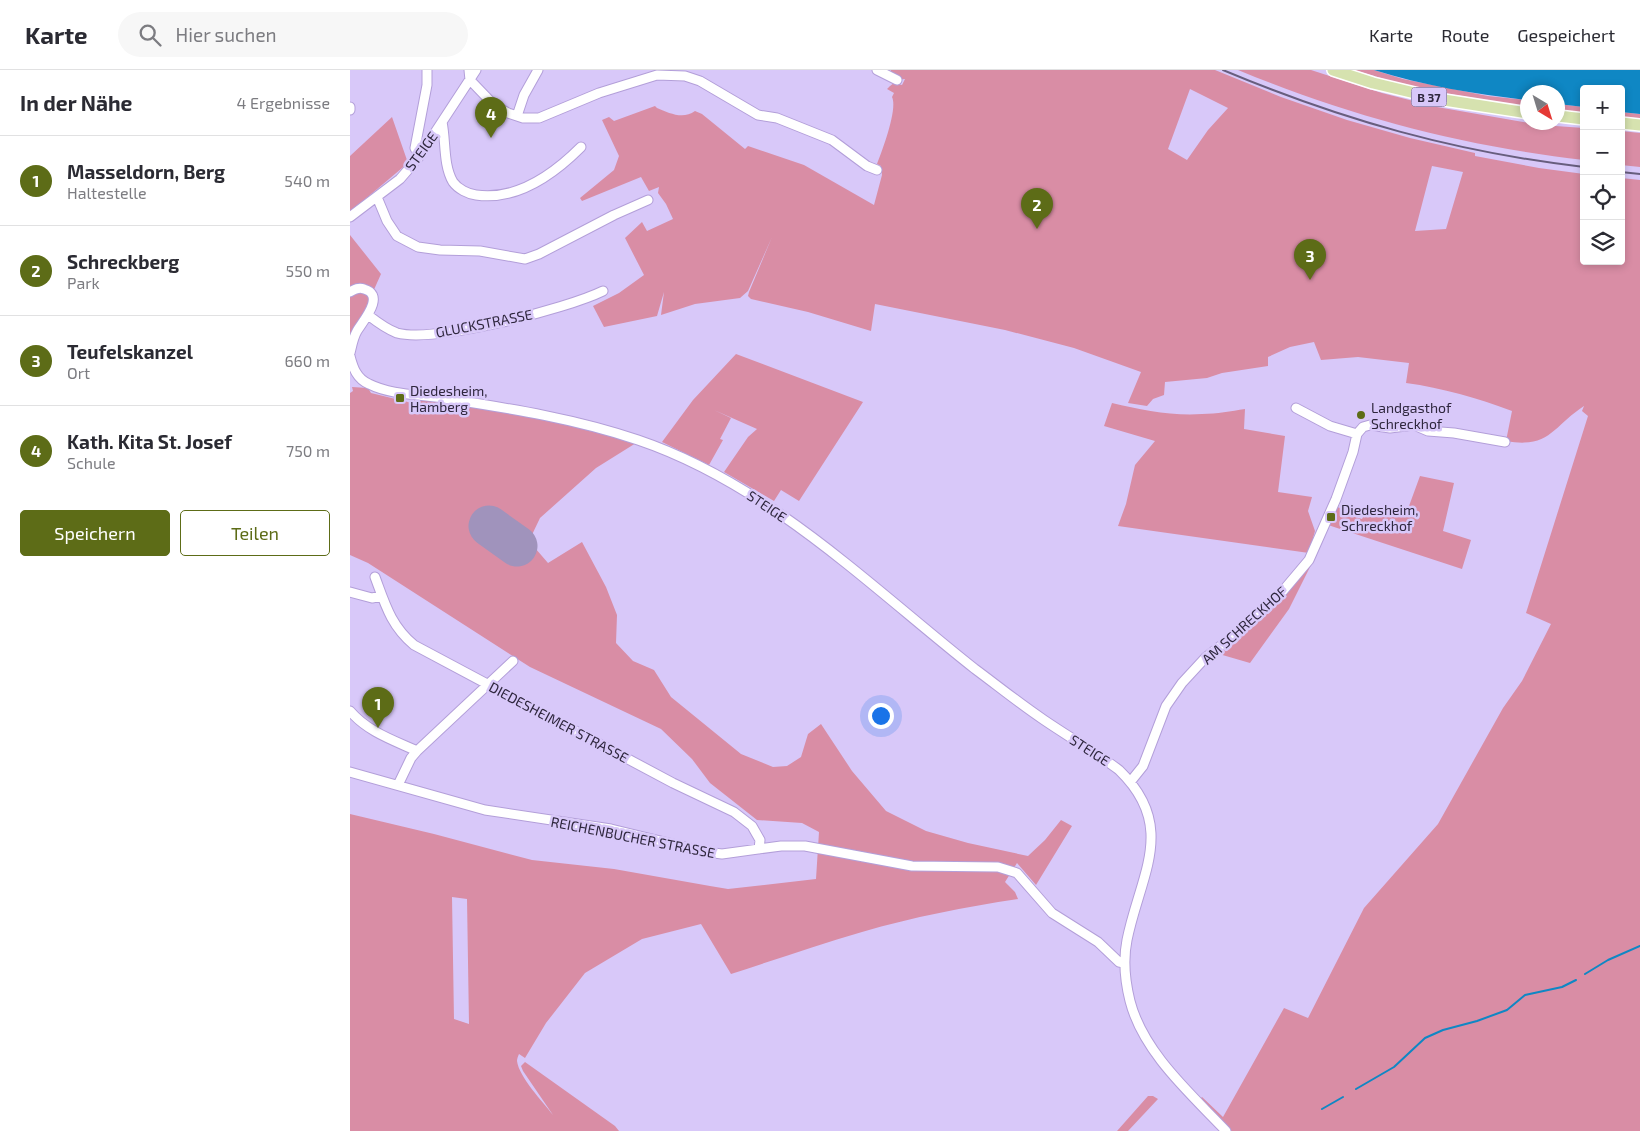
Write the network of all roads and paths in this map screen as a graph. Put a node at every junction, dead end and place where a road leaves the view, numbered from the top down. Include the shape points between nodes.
1 (427, 70) edge
2 (476, 70) edge
3 (538, 70) edge
4 (877, 70) edge
5 (1333, 70) edge
6 (658, 73) edge
7 (470, 75) edge
8 (897, 80) dead end
9 (1520, 112) edge
10 (517, 116) junction
11 (1565, 117) edge
12 (1580, 119) edge
13 (442, 122) junction
14 (1625, 123) edge
15 (1640, 124) edge
16 (581, 147) dead end
17 (419, 157) junction
18 (876, 170) dead end
19 (377, 197) junction
20 (648, 200) dead end
21 (350, 217) edge
22 (350, 292) edge
23 (603, 292) dead end
24 (368, 315) junction
25 (350, 354) edge
26 (354, 378) edge
27 (1296, 408) dead end
28 (1357, 434) junction
29 (1505, 442) dead end
30 (375, 576) dead end
31 (350, 592) edge
32 (382, 596) junction
33 (513, 661) dead end
34 (488, 684) junction
35 (350, 711) edge
36 (417, 751) junction
37 (350, 772) edge
38 (1131, 781) junction
39 (398, 785) junction
40 (760, 849) junction
41 (1124, 963) junction
42 (1226, 1131) edge

1 - 17 street via 415,148
2 - 7 street, STEIGE
3 - 10 street
4 - 8 street
5 - 9 main road, B 37 via 1444,100
6 - 10 street via 539,118
6 - 18 street via 700,81 758,116 777,118 832,140
7 - 10 street via 494,105
7 - 13 street, STEIGE
11 - 12 main road
13 - 16 street via 447,168 454,184 468,194 503,195 520,190 562,166
13 - 17 street, STEIGE
14 - 15 main road
17 - 19 street, STEIGE via 400,179
19 - 20 street via 397,236 418,247 480,251 526,259
19 - 21 street, STEIGE
22 - 24 street, STEIGE via 361,288 372,294
23 - 24 street, GLUCKSTRASSE via 525,317 457,331 415,335 397,333
24 - 25 street, STEIGE via 352,342
25 - 26 street, STEIGE
26 - 38 street, STEIGE via 387,390 543,414 593,426 640,440 714,473 827,549 1017,702 1108,762
27 - 28 street via 1330,426
28 - 29 street via 1367,425 1390,428 1414,425 1428,431
28 - 38 street, AM SCHRECKHOF via 1354,452 1309,560 1282,592 1206,657 1182,682 1166,706 1143,766
30 - 32 street, DIEDESHEIMER STRASSE
31 - 32 street via 372,598
32 - 34 street, DIEDESHEIMER STRASSE via 395,625 404,636 424,652
33 - 34 street
34 - 36 street
34 - 40 street, DIEDESHEIMER STRASSE via 734,812 752,826 760,840
35 - 36 street via 372,731
36 - 39 street
37 - 39 street, REICHENBUCHER STRASSE
38 - 41 street via 1144,804 1151,834 1146,878 1126,941
39 - 40 street, REICHENBUCHER STRASSE via 485,810 611,829 706,852 722,854
40 - 41 street, REICHENBUCHER STRASSE via 805,846 912,866 998,867 1017,872 1052,912
41 - 42 street via 1130,1000 1146,1040

